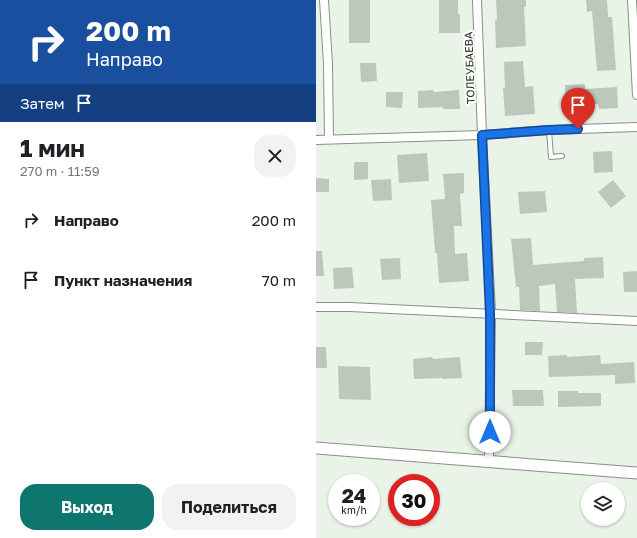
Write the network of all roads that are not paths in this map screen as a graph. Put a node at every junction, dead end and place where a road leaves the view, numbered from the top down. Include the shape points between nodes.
1 (324, 0) edge
2 (477, 0) edge
3 (632, 0) edge
4 (637, 95) edge
5 (637, 127) edge
6 (549, 130) junction
7 (482, 135) junction
8 (329, 139) junction
9 (316, 140) edge
10 (562, 156) dead end
11 (316, 307) edge
12 (490, 314) junction
13 (637, 321) edge
14 (316, 448) edge
15 (489, 462) junction
16 (637, 473) edge

1 - 8 street
2 - 7 street, ТОЛЕУБАЕВА
3 - 4 street
5 - 6 street
6 - 7 street
6 - 10 lane via 551,157
7 - 8 street
7 - 12 street, ТОЛЕУБАЕВА
8 - 9 street
11 - 12 street
12 - 13 street
12 - 15 street, ТОЛЕУБАЕВА
14 - 15 main road
15 - 16 main road

